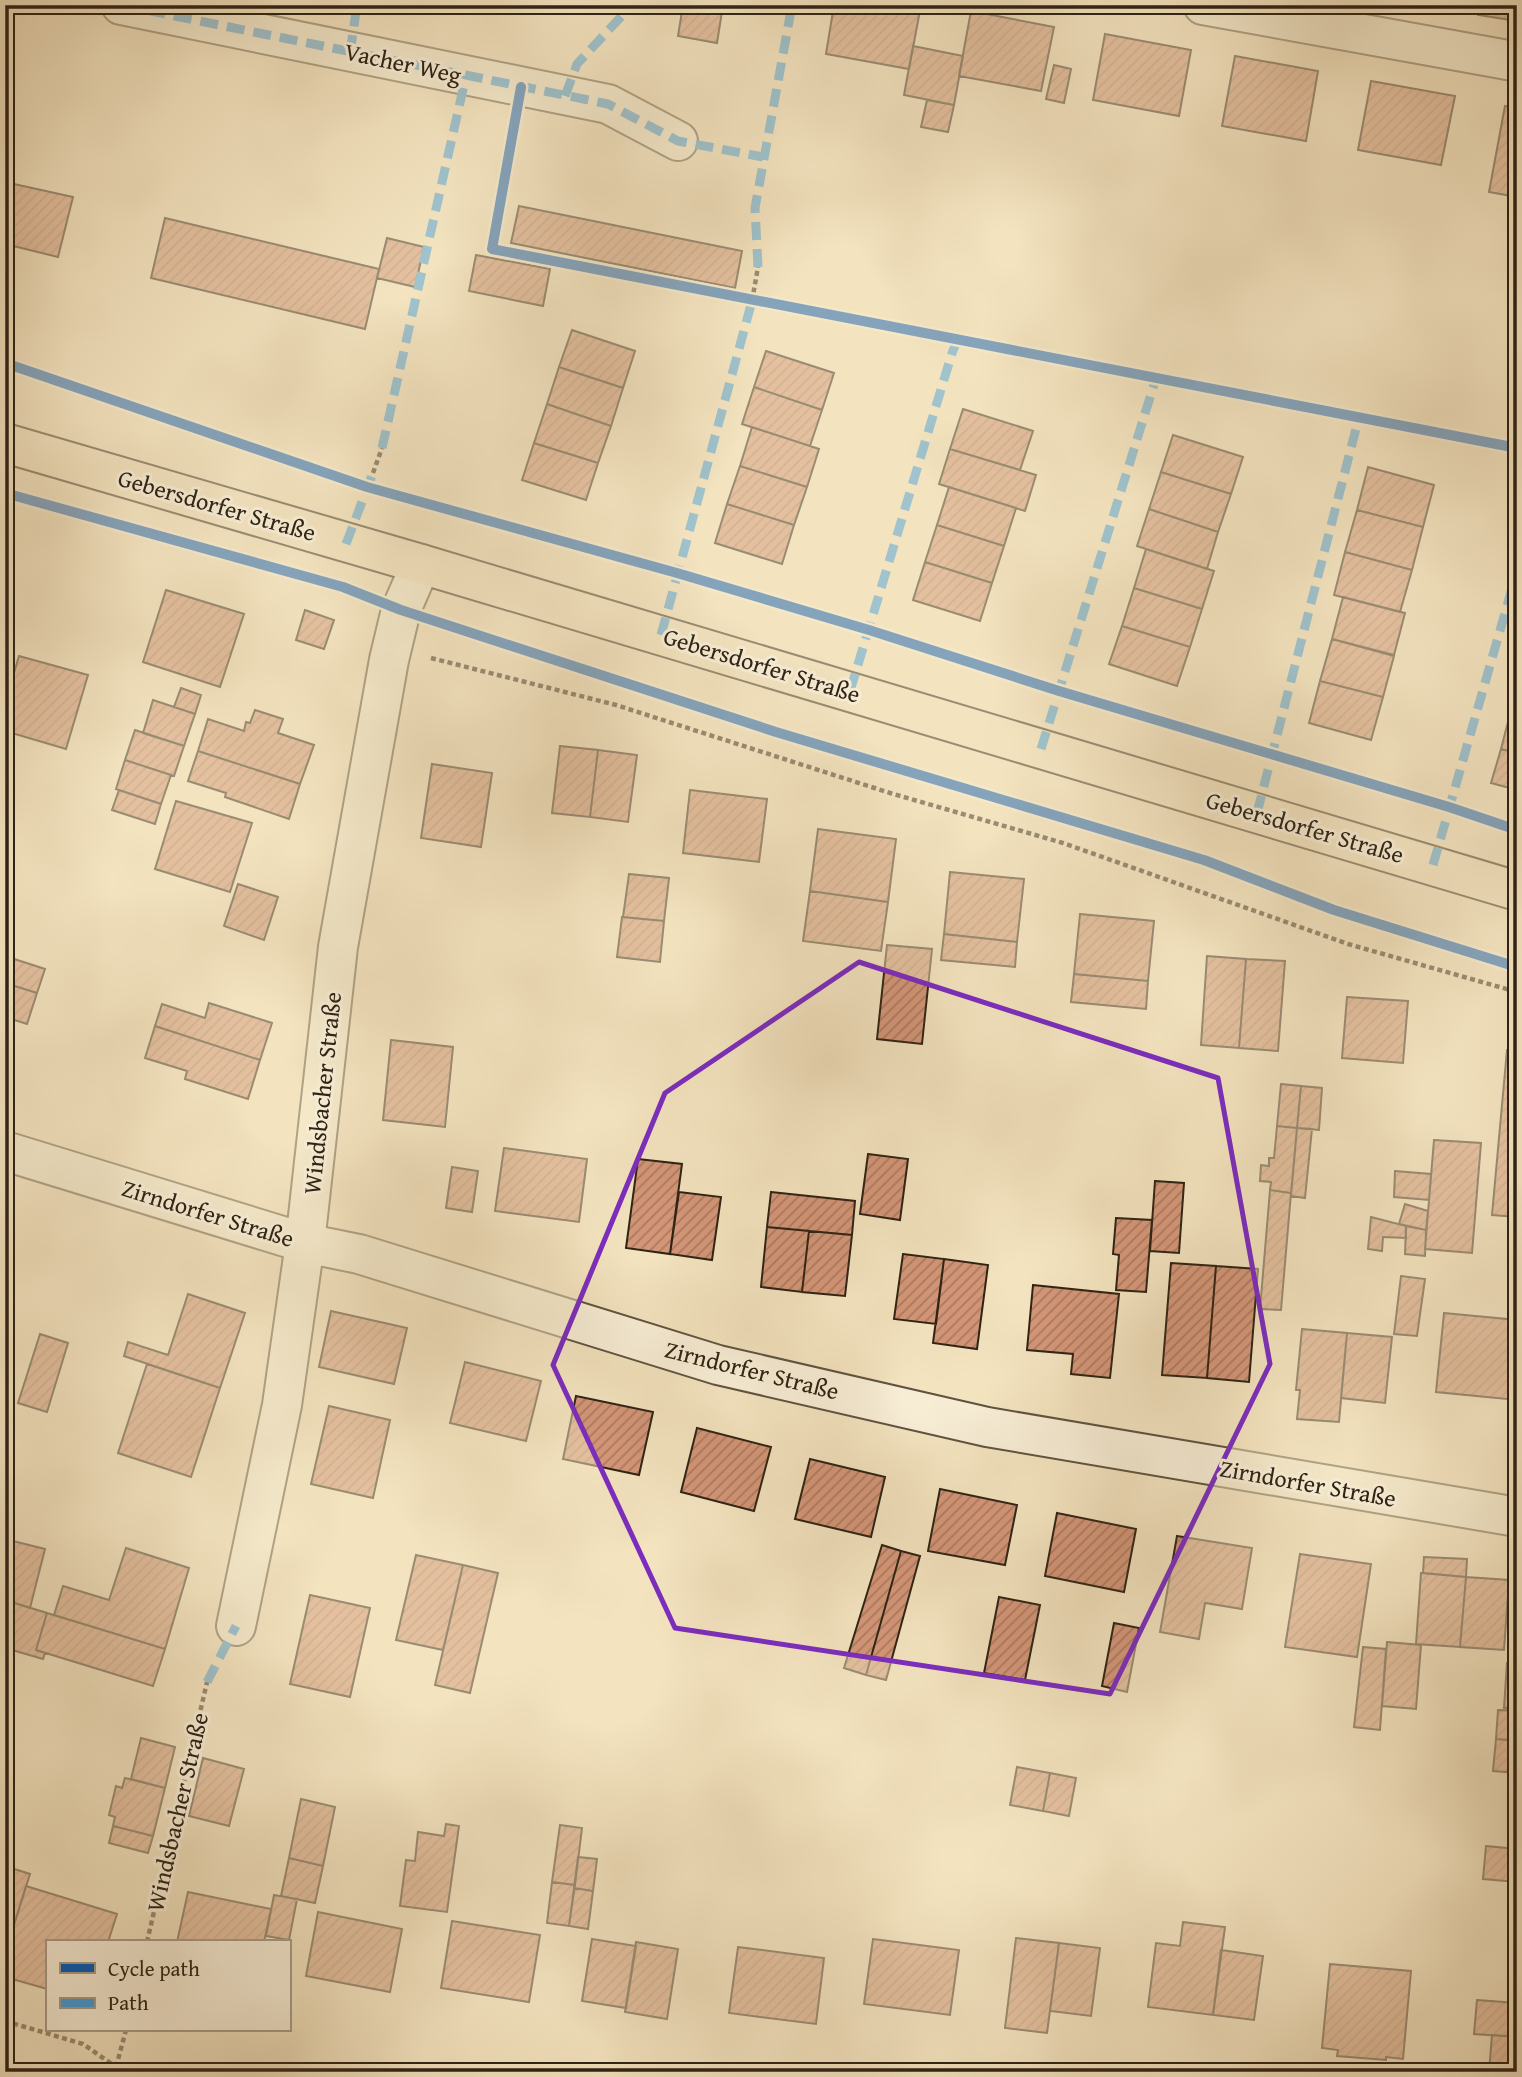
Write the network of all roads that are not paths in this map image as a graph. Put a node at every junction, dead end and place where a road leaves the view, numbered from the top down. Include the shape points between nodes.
1 (121, 5) edge
2 (1203, 5) edge
3 (1517, 60) edge
4 (678, 141) dead end
5 (5, 443) edge
6 (421, 564) junction
7 (1517, 891) edge
8 (5, 1151) edge
9 (305, 1243) junction
10 (1517, 1517) edge
11 (236, 1626) dead end

1 - 4 street, Vacher Weg via 607,104
2 - 3 street
5 - 6 main road, Gebersdorfer Straße
6 - 7 main road, Gebersdorfer Straße
6 - 9 street, Windsbacher Straße via 401,610 388,660 338,947
8 - 9 street, Zirndorfer Straße
9 - 10 street, Zirndorfer Straße via 359,1254 718,1364 974,1424
9 - 11 street, Windsbacher Straße via 282,1405

